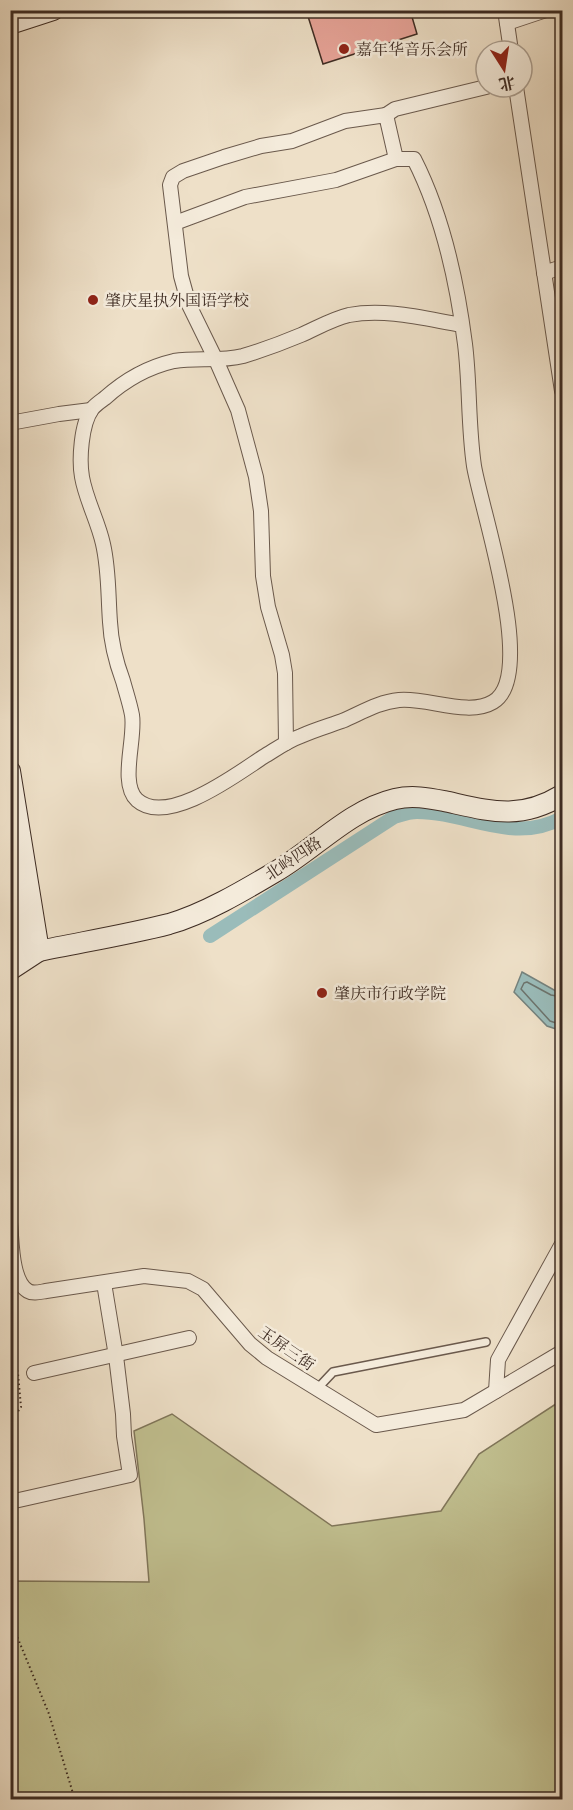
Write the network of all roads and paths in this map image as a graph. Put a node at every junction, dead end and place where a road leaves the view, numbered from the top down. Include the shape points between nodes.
1 (53, 10) edge
2 (546, 10) edge
3 (506, 17) edge
4 (10, 24) edge
5 (509, 39) edge
6 (474, 90) edge
7 (518, 99) edge
8 (386, 115) junction
9 (396, 159) junction
10 (175, 223) junction
11 (562, 267) edge
12 (544, 273) junction
13 (548, 301) junction
14 (562, 311) edge
15 (462, 325) junction
16 (216, 360) junction
17 (562, 391) edge
18 (91, 410) junction
19 (10, 423) edge
20 (286, 743) junction
21 (10, 771) edge
22 (562, 795) edge
23 (10, 884) edge
24 (24, 953) edge
25 (10, 970) edge
26 (10, 1223) edge
27 (562, 1244) edge
28 (104, 1283) junction
29 (19, 1293) dead end
30 (10, 1318) edge
31 (10, 1335) edge
32 (189, 1338) dead end
33 (486, 1342) dead end
34 (562, 1352) edge
35 (116, 1356) junction
36 (34, 1373) dead end
37 (317, 1389) junction
38 (496, 1391) junction
39 (10, 1423) edge
40 (10, 1502) edge
41 (10, 1627) edge
42 (75, 1800) edge

1 - 4 street
2 - 3 street
3 - 5 street
6 - 8 street via 395,109
7 - 12 street
8 - 9 street
8 - 10 street via 345,122 183,171 173,177 170,185
9 - 10 street via 336,180 244,197
9 - 15 street via 414,159 438,213
10 - 16 street via 181,276 189,305
11 - 12 street
12 - 13 street
13 - 14 street
13 - 17 street
15 - 16 street via 386,313 345,316 272,346
15 - 20 street via 474,467 508,614 509,662 501,696 492,704 479,707 397,700
16 - 18 street via 190,358 151,368 132,377
16 - 20 street via 238,410 256,477 263,576 285,673
18 - 19 street
18 - 20 street via 81,471 108,568 112,640 132,716 129,776 135,799 157,807 185,803
21 - 24 street
22 - 24 street, 北岭四路 via 547,805 521,812 497,812 421,796 396,798 374,805 278,871 209,907 170,923
23 - 24 street
24 - 25 street
26 - 28 street, 玉屏三街 via 13,1258 19,1281 27,1291
27 - 38 street via 498,1360
28 - 35 street
28 - 37 street, 玉屏三街 via 144,1276 188,1281 203,1288 250,1344
29 - 30 path
31 - 39 path via 21,1407
32 - 35 street
33 - 37 lane via 333,1372
34 - 38 street, 玉屏三街
35 - 36 street
35 - 40 street via 130,1475
37 - 38 street, 玉屏三街 via 376,1425 464,1410
41 - 42 path via 49,1714

